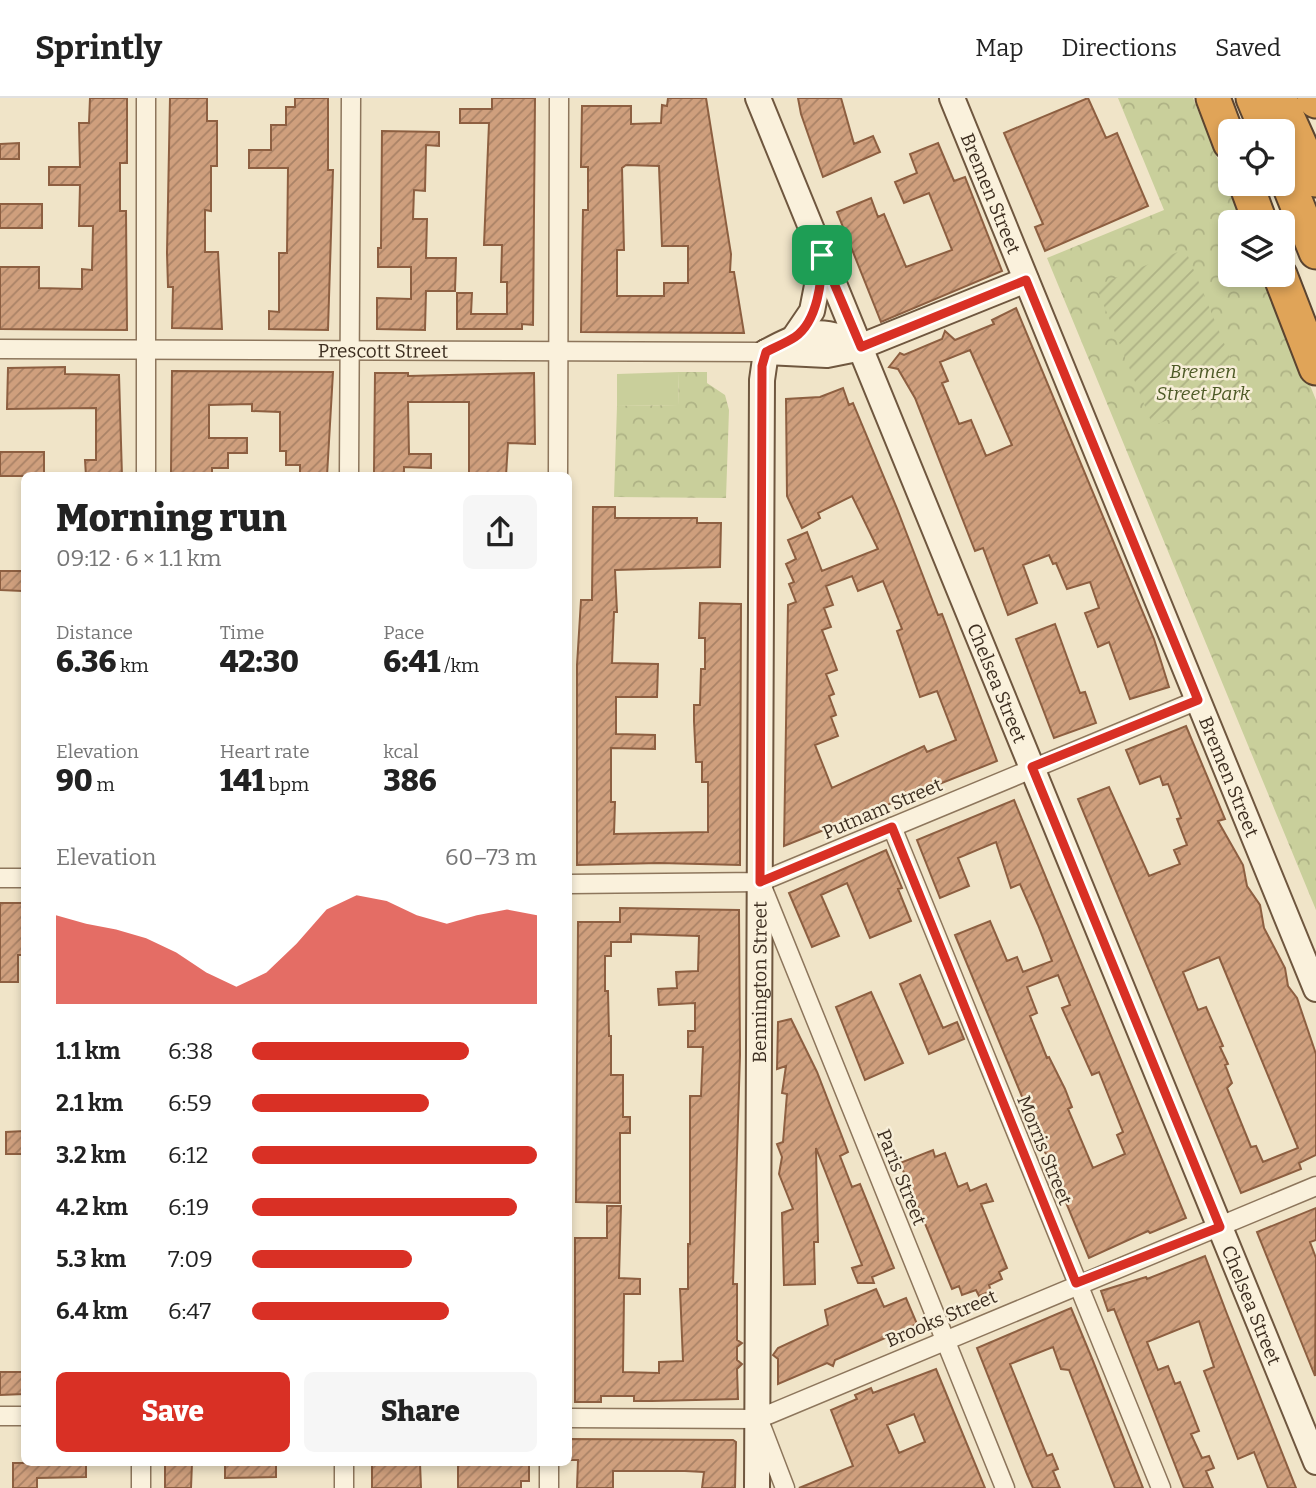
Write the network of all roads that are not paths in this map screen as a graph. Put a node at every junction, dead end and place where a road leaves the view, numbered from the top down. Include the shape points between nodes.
1 (146, 98) edge
2 (351, 98) edge
3 (559, 98) edge
4 (758, 98) edge
5 (769, 98) edge
6 (952, 98) edge
7 (1213, 98) edge
8 (1253, 98) edge
9 (1279, 98) edge
10 (1221, 119) edge
11 (1262, 119) edge
12 (773, 136) junction
13 (1316, 180) edge
14 (1293, 196) edge
15 (1316, 252) edge
16 (822, 255) junction
17 (1026, 280) junction
18 (1285, 287) edge
19 (795, 336) junction
20 (861, 347) junction
21 (0, 349) edge
22 (1310, 349) edge
23 (147, 351) junction
24 (350, 352) junction
25 (766, 352) junction
26 (558, 353) junction
27 (1316, 368) edge
28 (146, 472) edge
29 (349, 472) edge
30 (558, 472) edge
31 (1198, 700) junction
32 (1032, 767) junction
33 (892, 827) junction
34 (0, 878) edge
35 (21, 878) edge
36 (760, 882) junction
37 (572, 884) edge
38 (1316, 989) edge
39 (1316, 1186) edge
40 (1220, 1227) junction
41 (1076, 1283) junction
42 (944, 1339) junction
43 (0, 1416) edge
44 (21, 1416) edge
45 (572, 1418) edge
46 (758, 1419) junction
47 (1316, 1462) edge
48 (141, 1466) edge
49 (344, 1466) edge
50 (549, 1466) edge
51 (141, 1488) edge
52 (344, 1488) edge
53 (549, 1488) edge
54 (757, 1488) edge
55 (785, 1488) edge
56 (1005, 1488) edge
57 (1161, 1488) edge

1 - 23 street
2 - 24 street
3 - 26 street
4 - 12 main road, Chelsea Street
5 - 12 main road
6 - 17 main road, Bremen Street
7 - 10 highway
8 - 11 highway
9 - 13 highway
12 - 16 main road, Chelsea Street
14 - 15 highway
16 - 19 main road via 813,311
16 - 20 main road, Chelsea Street
17 - 20 main road, Prescott Street
17 - 31 main road, Bremen Street
18 - 22 highway
19 - 20 main road, Prescott Street via 835,335
19 - 25 main road, Prescott Street
20 - 25 main road, Prescott Street via 827,355
20 - 32 main road, Chelsea Street
21 - 23 street, Prescott Street
22 - 27 highway
23 - 24 street, Prescott Street
23 - 28 street
24 - 26 street, Prescott Street
24 - 29 street
25 - 26 street, Prescott Street
25 - 36 main road, Bennington Street via 762,393
26 - 30 street
31 - 32 street, Putnam Street
31 - 38 main road, Bremen Street
32 - 33 street, Putnam Street
32 - 40 main road, Chelsea Street
33 - 36 street, Putnam Street
33 - 41 street, Morris Street
34 - 35 street
36 - 37 street, Putnam Street
36 - 42 street, Paris Street
36 - 46 main road, Bennington Street
39 - 40 street, Brooks Street
40 - 41 street, Brooks Street
40 - 47 main road, Chelsea Street
41 - 42 street, Brooks Street
41 - 57 street, Morris Street
42 - 46 street, Brooks Street
42 - 56 street, Paris Street
43 - 44 street
45 - 46 street, Brooks Street
46 - 54 main road, Bennington Street
46 - 55 street
48 - 51 street
49 - 52 street
50 - 53 street

